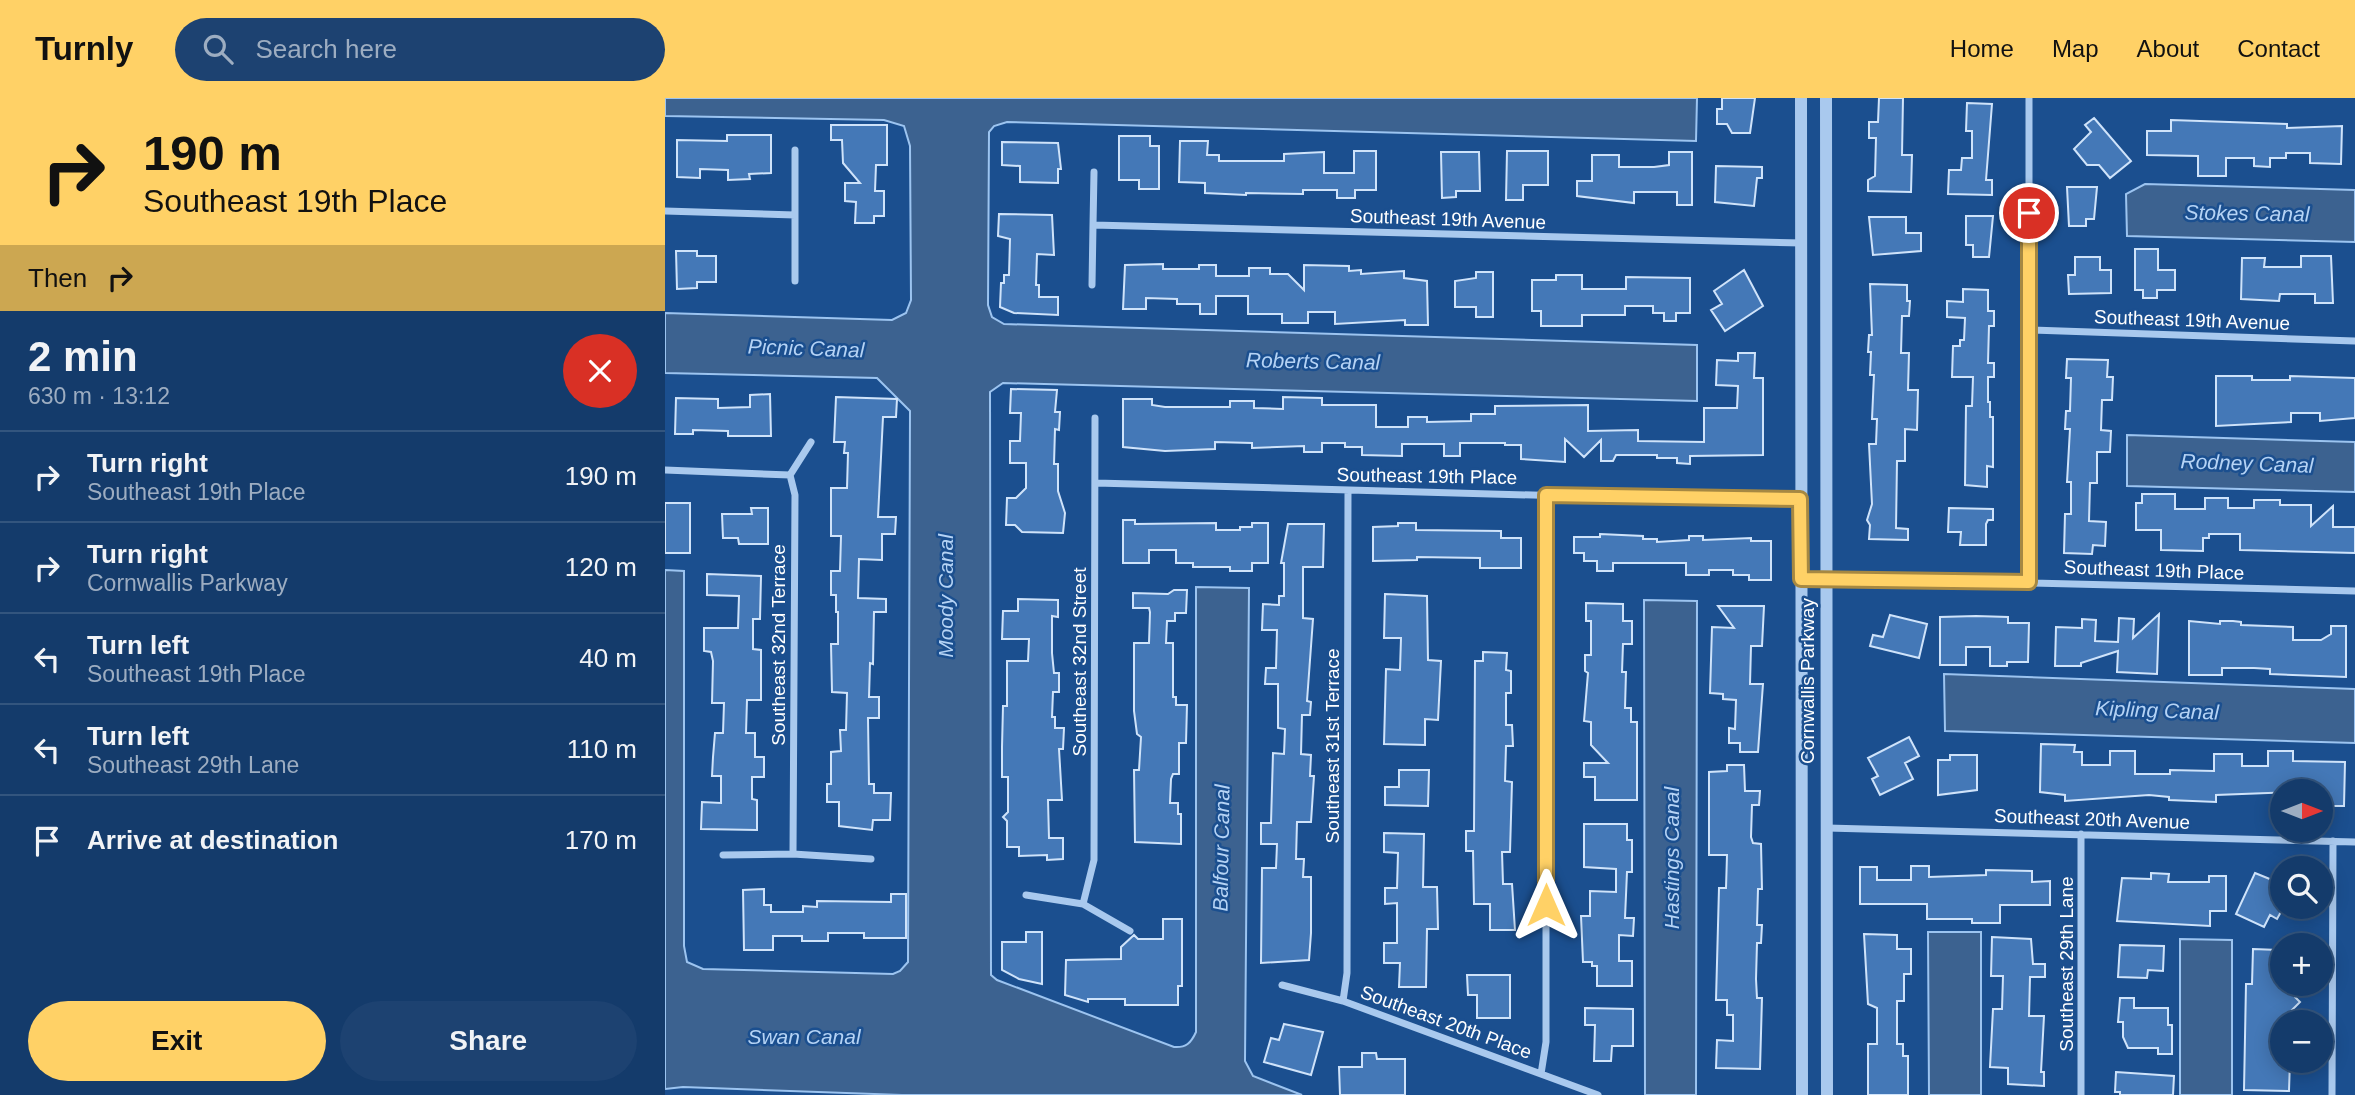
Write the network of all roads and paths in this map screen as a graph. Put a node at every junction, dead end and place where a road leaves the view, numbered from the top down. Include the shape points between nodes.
1 (1801, 98) edge
2 (1826, 98) edge
3 (2029, 98) edge
4 (795, 150) dead end
5 (1094, 172) dead end
6 (665, 211) edge
7 (795, 215) junction
8 (1093, 225) junction
9 (1802, 243) junction
10 (1825, 245) junction
11 (795, 281) dead end
12 (1092, 285) dead end
13 (2029, 330) junction
14 (2355, 341) edge
15 (1095, 418) dead end
16 (811, 442) dead end
17 (665, 470) edge
18 (790, 475) junction
19 (1096, 483) junction
20 (1348, 490) junction
21 (1546, 495) junction
22 (1800, 499) junction
23 (1826, 499) junction
24 (1826, 578) junction
25 (1801, 579) junction
26 (2029, 582) junction
27 (2355, 591) edge
28 (1802, 828) junction
29 (1827, 828) junction
30 (2081, 834) junction
31 (2270, 839) edge
32 (2333, 841) edge
33 (2333, 842) edge
34 (2355, 842) edge
35 (793, 854) junction
36 (723, 855) dead end
37 (871, 859) dead end
38 (1026, 895) dead end
39 (1083, 904) junction
40 (1130, 931) dead end
41 (1282, 985) dead end
42 (1343, 1001) junction
43 (1541, 1074) junction
44 (1598, 1095) edge
45 (1802, 1095) edge
46 (1827, 1095) edge
47 (2081, 1095) edge
48 (2332, 1095) edge

1 - 9 street, Cornwallis Parkway
2 - 10 street, Cornwallis Parkway
3 - 13 street
4 - 7 street
5 - 8 street
6 - 7 street
7 - 11 street
8 - 9 street, Southeast 19th Avenue
8 - 12 street
9 - 10 street
9 - 22 street, Cornwallis Parkway
10 - 23 street, Cornwallis Parkway
13 - 14 street, Southeast 19th Avenue
13 - 26 street
15 - 19 street, Southeast 32nd Street
16 - 18 street
17 - 18 street
18 - 35 street, Southeast 32nd Terrace via 795,495
19 - 20 street, Southeast 19th Place
19 - 39 street, Southeast 32nd Street via 1094,860
20 - 21 street, Southeast 19th Place
20 - 42 street, Southeast 31st Terrace via 1347,973
21 - 22 street, Southeast 19th Place
21 - 43 street via 1546,1042
22 - 23 street
22 - 25 street, Cornwallis Parkway
23 - 24 street, Cornwallis Parkway
24 - 25 street
24 - 26 street, Southeast 19th Place
24 - 29 street, Cornwallis Parkway
25 - 28 street, Cornwallis Parkway
26 - 27 street, Southeast 19th Place
28 - 29 street
28 - 45 street, Cornwallis Parkway
29 - 30 street, Southeast 20th Avenue
29 - 46 street, Cornwallis Parkway
30 - 31 street, Southeast 20th Avenue
30 - 47 street, Southeast 29th Lane
32 - 34 street, Southeast 20th Avenue
33 - 48 street
35 - 36 street
35 - 37 street
38 - 39 street
39 - 40 street
41 - 42 street, Southeast 20th Place
42 - 43 street, Southeast 20th Place
43 - 44 street, Southeast 20th Place

